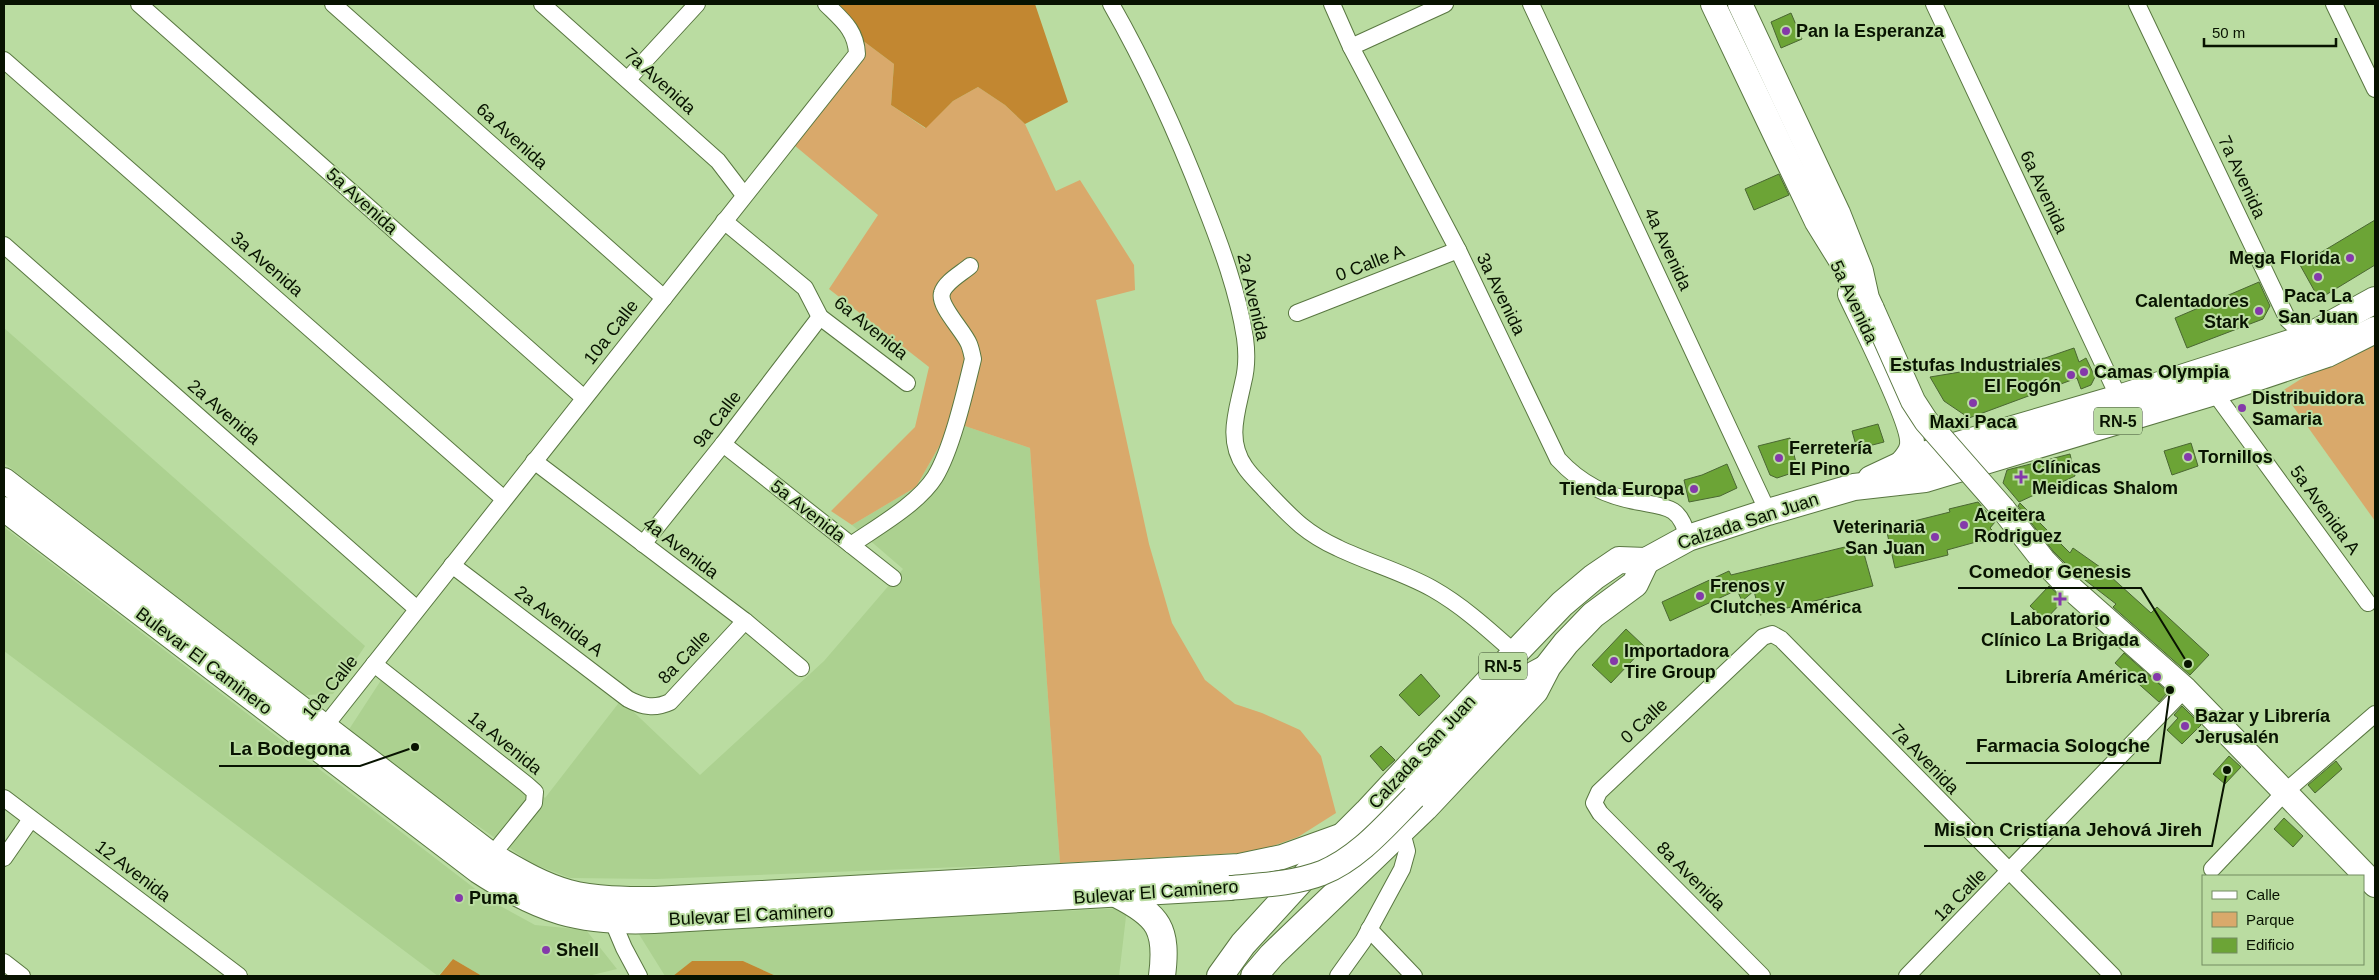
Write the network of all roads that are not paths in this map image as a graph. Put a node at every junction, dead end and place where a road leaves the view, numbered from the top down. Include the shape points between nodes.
1 (139, 4) edge
2 (333, 4) edge
3 (542, 4) edge
4 (697, 4) edge
5 (826, 4) edge
6 (1111, 4) edge
7 (1332, 4) edge
8 (1445, 4) edge
9 (1531, 4) edge
10 (1713, 4) edge
11 (1740, 4) edge
12 (1934, 4) edge
13 (2137, 4) edge
14 (2334, 4) edge
15 (1351, 47) junction
16 (4, 60) edge
17 (628, 79) junction
18 (2375, 89) edge
19 (744, 195) junction
20 (1838, 213) junction
21 (724, 221) junction
22 (1817, 222) junction
23 (4, 244) edge
24 (1458, 250) junction
25 (970, 266) dead end
26 (664, 298) junction
27 (2375, 300) edge
28 (1869, 304) junction
29 (1297, 313) dead end
30 (820, 317) junction
31 (2375, 330) edge
32 (2306, 338) junction
33 (2327, 354) junction
34 (907, 383) dead end
35 (2214, 392) junction
36 (584, 398) junction
37 (2119, 398) junction
38 (1964, 442) junction
39 (723, 444) junction
40 (534, 461) junction
41 (1900, 465) junction
42 (4, 480) edge
43 (1854, 487) junction
44 (504, 499) junction
45 (4, 508) edge
46 (1768, 512) junction
47 (1688, 538) junction
48 (643, 544) junction
49 (851, 545) junction
50 (1646, 561) junction
51 (452, 565) junction
52 (893, 578) dead end
53 (2368, 603) dead end
54 (417, 609) junction
55 (745, 621) junction
56 (1772, 634) joint
57 (1515, 653) junction
58 (377, 660) junction
59 (224, 663) junction
60 (1548, 666) junction
61 (801, 668) dead end
62 (2185, 689) junction
63 (645, 706) joint
64 (2375, 714) edge
65 (317, 735) junction
66 (2285, 792) junction
67 (4, 798) edge
68 (1594, 803) joint
69 (1372, 807) junction
70 (31, 820) junction
71 (1343, 835) junction
72 (1397, 837) junction
73 (492, 855) junction
74 (4, 858) edge
75 (2212, 869) dead end
76 (2009, 873) junction
77 (2375, 885) edge
78 (1118, 896) junction
79 (609, 897) junction
80 (613, 922) junction
81 (1369, 930) junction
82 (4, 962) edge
83 (22, 976) edge
84 (239, 976) edge
85 (639, 976) edge
86 (1162, 976) edge
87 (1220, 976) edge
88 (1254, 976) edge
89 (1338, 976) edge
90 (1414, 976) edge
91 (1762, 976) edge
92 (1908, 976) edge
93 (2113, 976) edge

1 - 36 street, 5a Avenida
2 - 26 street, 6a Avenida
3 - 17 street, 7a Avenida
4 - 17 street
5 - 19 street, 10a Calle via 851,28 857,54
6 - 57 street, 2a Avenida via 1178,134 1222,250 1246,352 1234,428 1235,442 1245,467 1300,527 1336,548 1434,590 1476,619
7 - 15 street, 3a Avenida
8 - 15 street
9 - 46 street, 4a Avenida
10 - 22 main road, 5a Avenida
11 - 20 main road, 5a Avenida
12 - 37 street, 6a Avenida
13 - 32 street, 7a Avenida via 2288,320
14 - 18 street
15 - 24 street, 3a Avenida
16 - 44 street, 3a Avenida
17 - 19 street, 7a Avenida via 718,161
19 - 21 street, 10a Calle
20 - 28 main road, 5a Avenida via 1861,271
20 - 38 main road, 5a Avenida via 1912,385 1929,414 1952,437
21 - 26 street, 10a Calle
21 - 30 street, 6a Avenida via 805,288
22 - 28 main road, 5a Avenida
22 - 41 main road, 5a Avenida via 1894,389 1912,436 1910,451
23 - 54 street, 2a Avenida
24 - 29 street, 0 Calle A
24 - 47 street, 3a Avenida via 1558,459 1569,471 1597,490 1672,510 1679,516
25 - 49 street via 942,293 944,305 966,339 973,359 946,454 934,478 920,493
26 - 36 street, 10a Calle
27 - 32 main road, Calzada San Juan / RN-5
28 - 62 main road, 5a Avenida, bridge via 1918,408 1938,436 2066,584
30 - 34 street, 6a Avenida
30 - 39 street, 9a Calle
31 - 33 main road, Calzada San Juan / RN-5
32 - 33 street, 7a Avenida
32 - 37 main road, Calzada San Juan / RN-5
33 - 35 main road, Calzada San Juan / RN-5
35 - 43 main road, Calzada San Juan / RN-5 via 1925,479
35 - 53 street, 5a Avenida A
36 - 40 street, 10a Calle
37 - 38 main road, Calzada San Juan / RN-5
38 - 41 main road, Calzada San Juan / RN-5
39 - 48 street, 9a Calle
39 - 49 street, 5a Avenida
40 - 44 street, 10a Calle
40 - 48 street, 4a Avenida
41 - 43 main road, Calzada San Juan / RN-5
42 - 59 main road, Bulevar El Caminero
43 - 46 main road, Calzada San Juan / RN-5
44 - 51 street, 10a Calle
45 - 59 main road, Bulevar El Caminero
46 - 47 main road, Calzada San Juan / RN-5
47 - 50 main road, Calzada San Juan / RN-5
48 - 55 street, 4a Avenida
49 - 52 street, 5a Avenida
50 - 57 main road, Calzada San Juan / RN-5 via 1619,560 1594,577 1562,604
50 - 60 main road, RN-5 via 1634,584 1593,615
51 - 54 street, 10a Calle
51 - 63 street, 2a Avenida A via 628,699
54 - 58 street, 10a Calle
55 - 61 street, 4a Avenida
55 - 63 street, 8a Calle via 670,702
56 - 68 street, 0 Calle via 1763,637 1691,704 1599,792
56 - 76 street, 7a Avenida via 1781,639
57 - 69 main road, Calzada San Juan / RN-5
58 - 65 street, 10a Calle
58 - 73 street, 1a Avenida via 389,676 535,792 534,803
59 - 65 main road, Bulevar El Caminero
60 - 72 main road, RN-5 via 1535,691
60 - 78 main road, Bulevar El Caminero, bridge via 1524,679 1369,842 1323,872 1294,881
62 - 66 main road, 5a Avenida
62 - 76 street, 1a Calle
64 - 66 street
65 - 73 main road, Bulevar El Caminero
65 - 80 main road, Bulevar El Caminero via 427,833 514,894 564,914
66 - 75 street
66 - 77 main road, 5a Avenida
67 - 70 street, 12 Avenida
68 - 91 street, 8a Avenida via 1600,813
69 - 71 main road, Calzada San Juan / RN-5
69 - 72 main road
70 - 74 street
70 - 84 street, 12 Avenida
71 - 79 main road, Bulevar El Caminero via 1282,857 1239,866 655,899
71 - 87 main road, Calzada San Juan / RN-5 via 1249,937
72 - 81 street via 1407,851 1405,862
72 - 88 main road, RN-5 via 1272,955
73 - 79 main road, Bulevar El Caminero via 523,873 569,892
76 - 92 street, 1a Calle
76 - 93 street, 7a Avenida
78 - 80 main road, Bulevar El Caminero
78 - 86 main road via 1143,908 1161,932
79 - 80 main road
80 - 85 street
81 - 89 street
81 - 90 street
82 - 83 street

